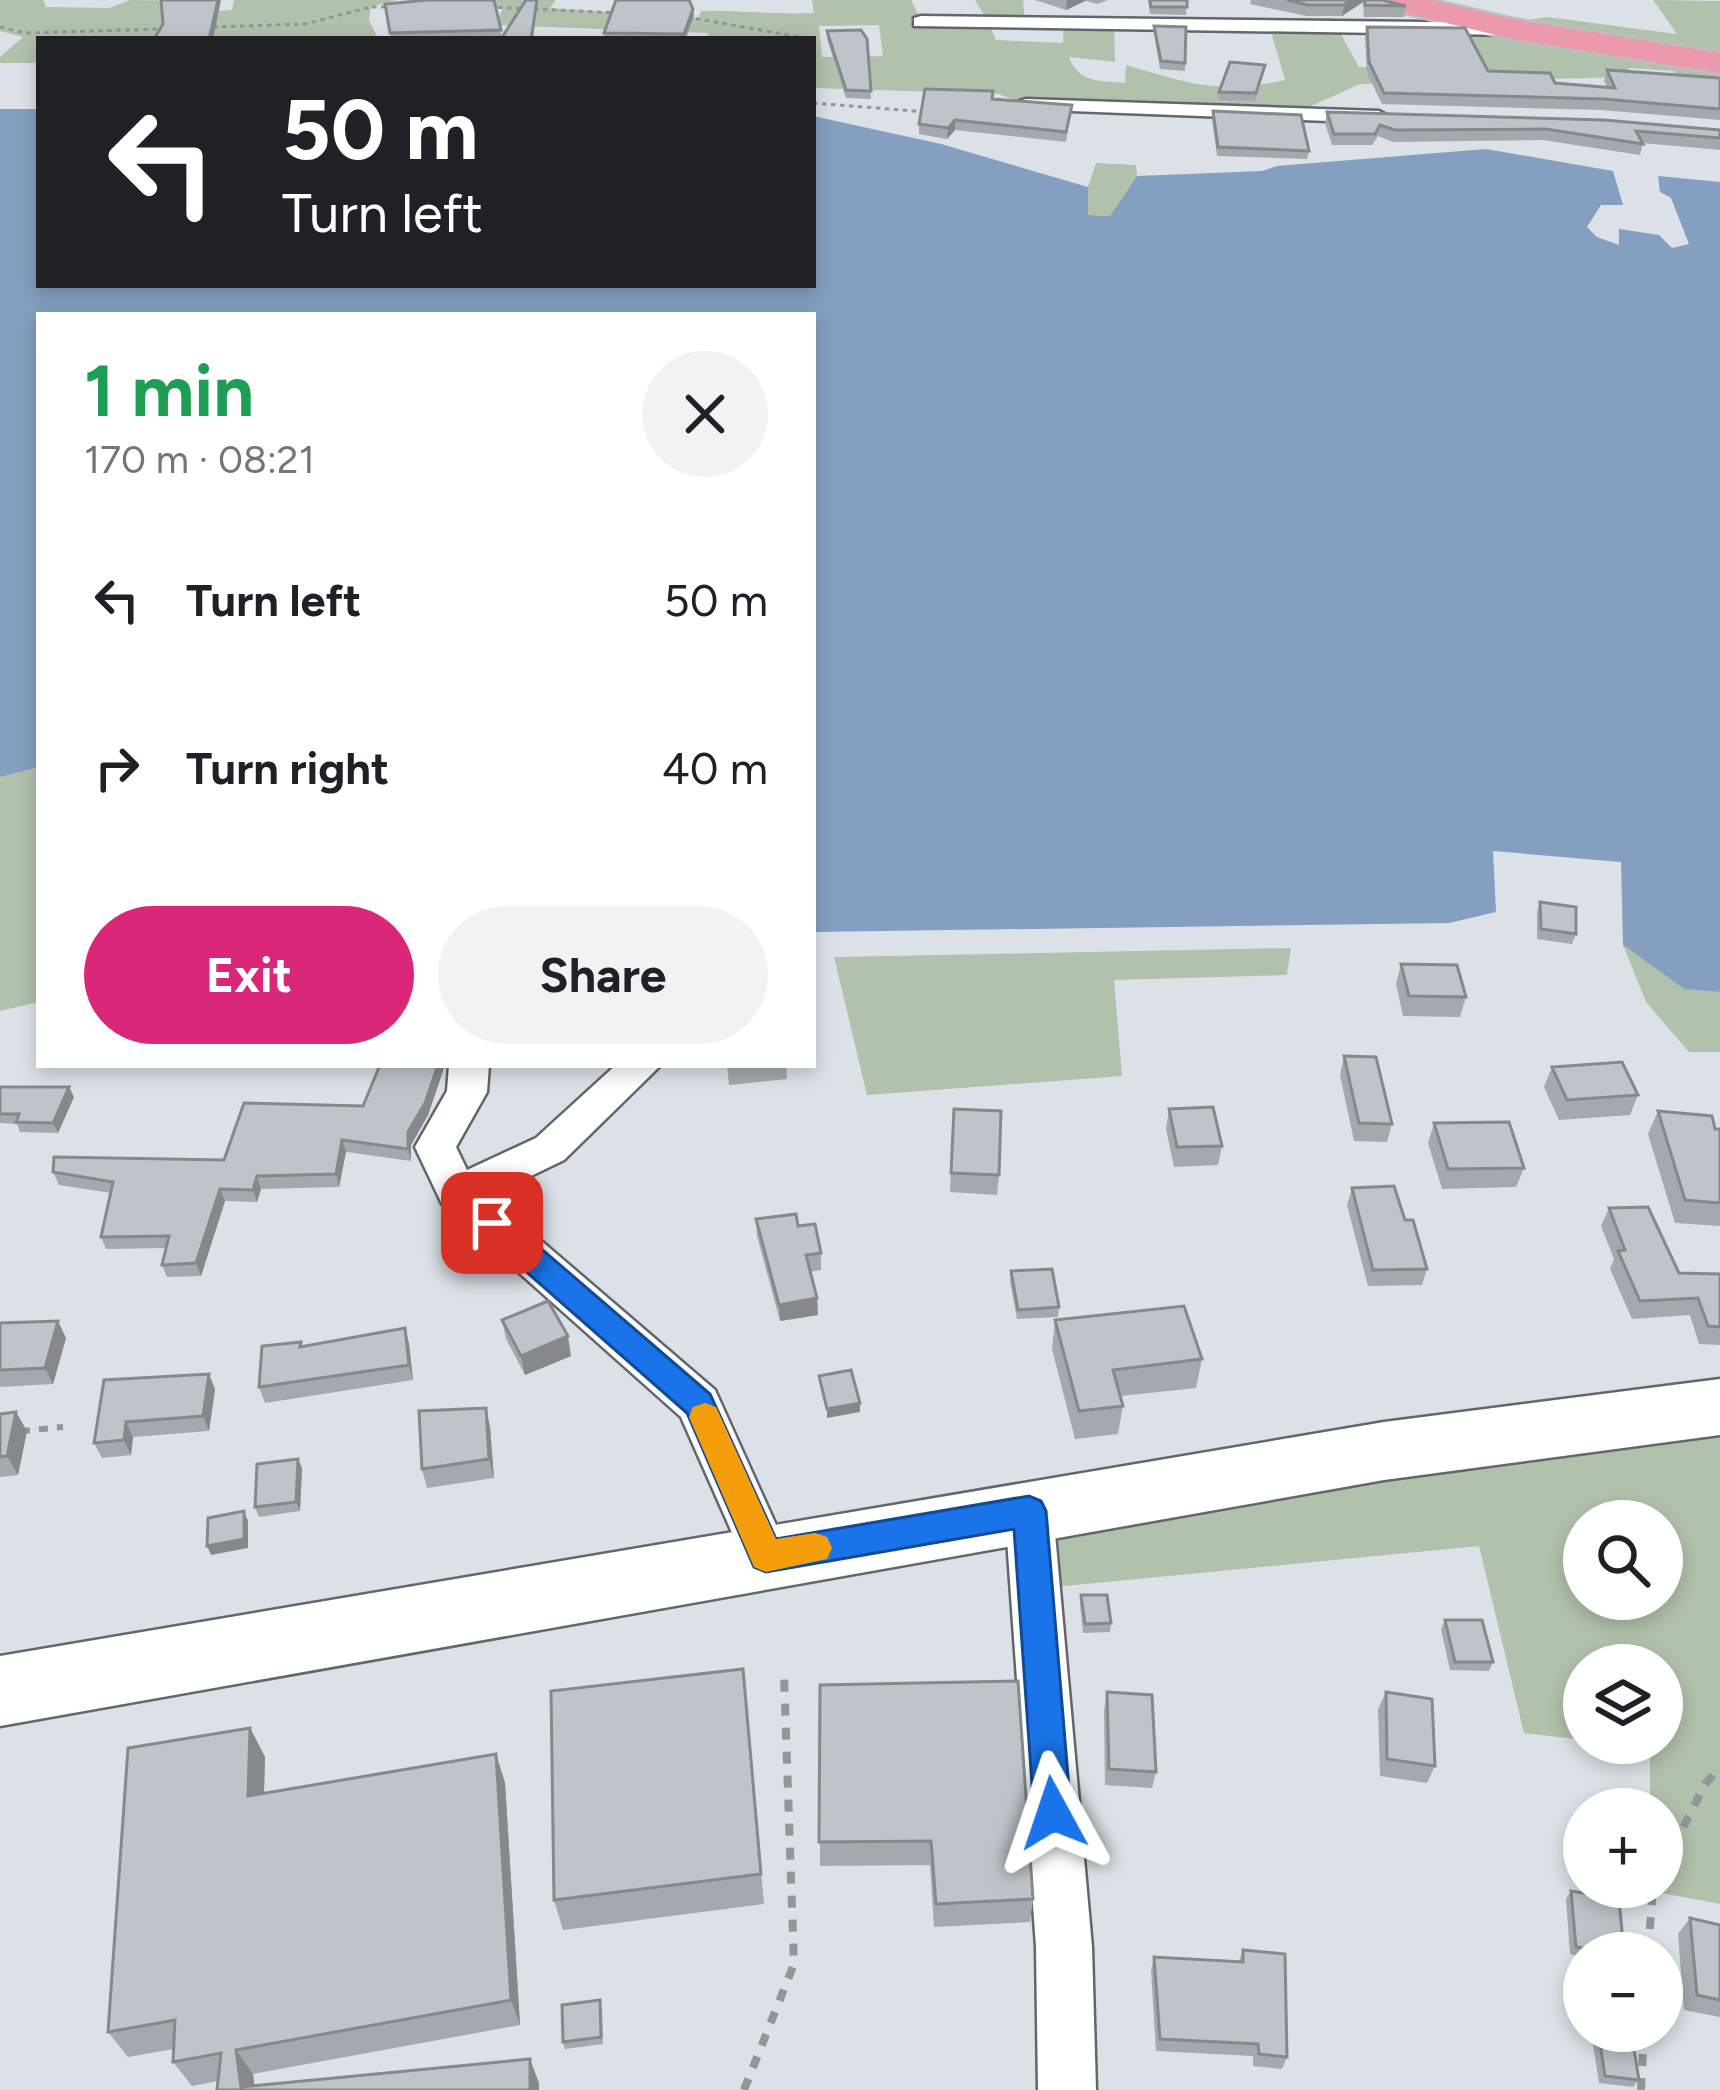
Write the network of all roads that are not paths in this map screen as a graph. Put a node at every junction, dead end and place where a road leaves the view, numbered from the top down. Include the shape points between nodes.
1 (1392, 0) edge
2 (921, 22) dead end
3 (1512, 29) junction
4 (1720, 63) edge
5 (1026, 105) edge
6 (1396, 117) edge
7 (469, 1068) edge
8 (637, 1068) edge
9 (457, 1193) junction
10 (1720, 1408) edge
11 (1029, 1511) junction
12 (766, 1556) junction
13 (0, 1691) edge
14 (1066, 2090) edge

1 - 3 main road
2 - 3 street
3 - 4 main road
5 - 6 street
7 - 9 street via 467,1092 436,1147
8 - 9 street via 550,1149
9 - 12 street via 699,1404
10 - 11 main road via 1384,1451
11 - 12 main road
11 - 14 street via 1064,1947
12 - 13 main road

